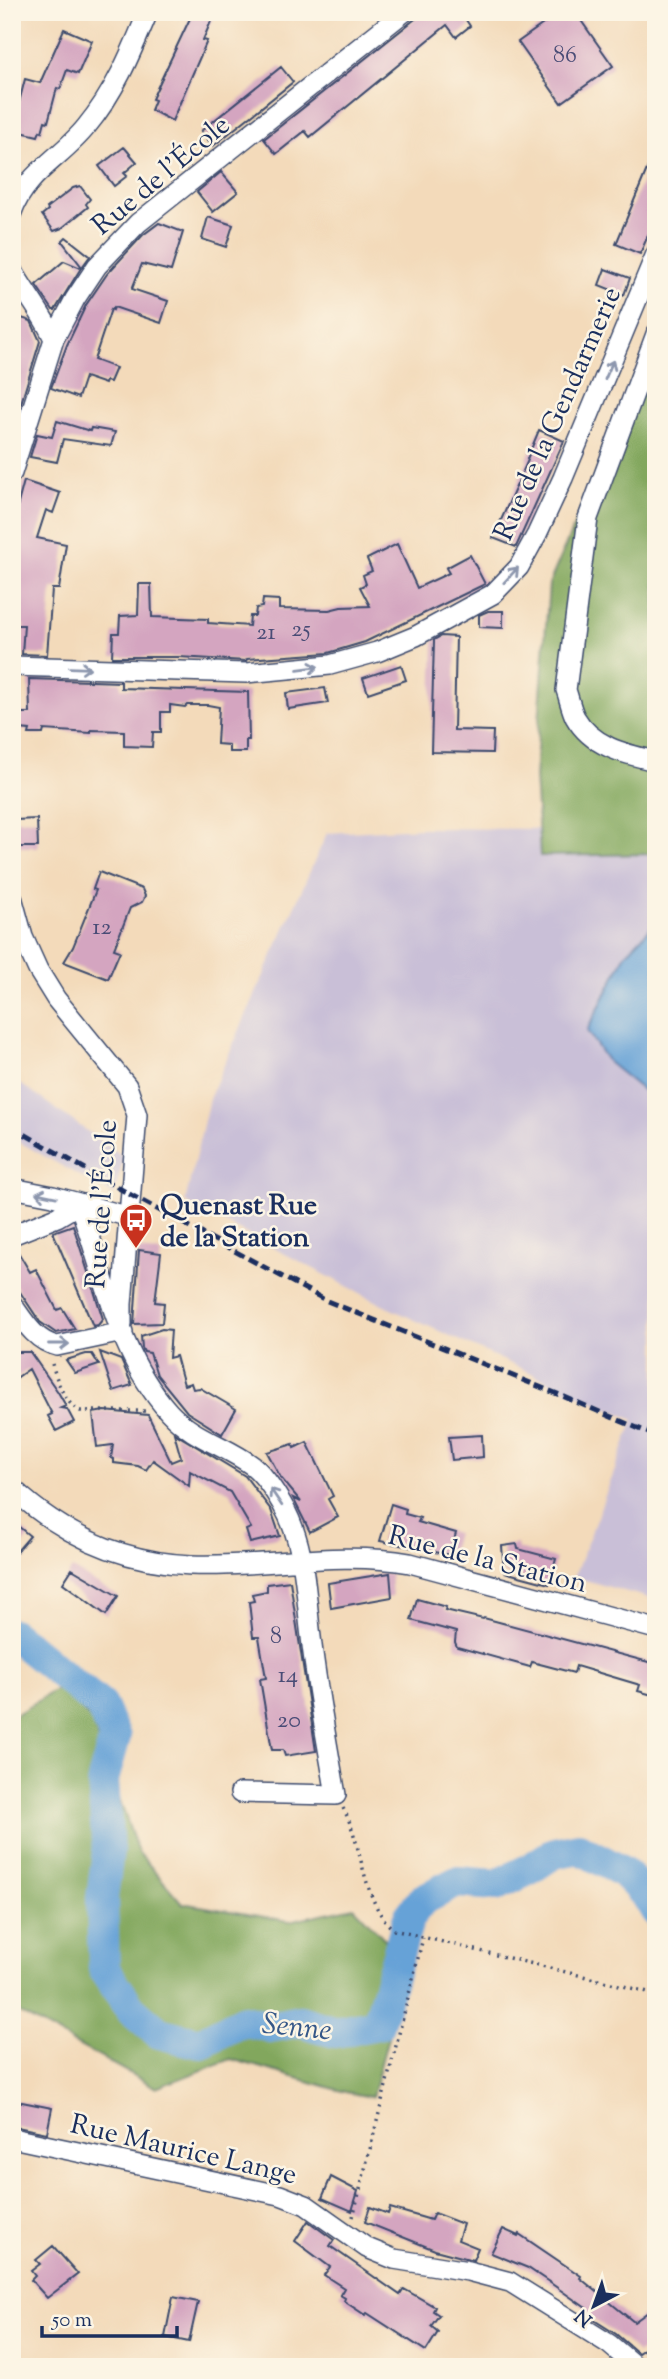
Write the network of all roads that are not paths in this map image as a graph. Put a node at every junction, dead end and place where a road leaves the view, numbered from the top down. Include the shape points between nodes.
1 (149, 12) edge
2 (404, 12) edge
3 (12, 212) edge
4 (656, 254) edge
5 (12, 269) edge
6 (656, 334) edge
7 (54, 339) junction
8 (12, 473) edge
9 (12, 666) edge
10 (656, 761) edge
11 (12, 897) edge
12 (12, 1188) edge
13 (79, 1204) junction
14 (130, 1217) junction
15 (12, 1235) edge
16 (12, 1304) edge
17 (122, 1332) junction
18 (12, 1488) edge
19 (303, 1559) junction
20 (656, 1629) edge
21 (240, 1793) dead end
22 (12, 2138) edge
23 (656, 2363) edge
24 (636, 2367) edge
25 (652, 2367) edge

1 - 3 street via 115,88 85,129 24,187
2 - 7 street, Rue de l'École via 138,223 97,266
9 -> 4 street, Rue de la Gendarmerie via 246,673 330,665 416,636 493,594 519,567 537,534
5 - 7 street
6 - 10 street via 588,518 566,690 575,717 597,743
7 - 8 street, Rue de l'École
11 - 14 street, Rue de l'École via 38,970 127,1086 137,1115
13 -> 12 street
13 - 14 street
13 - 15 street
13 - 17 street, Rue de l'École
14 - 17 street, Rue de l'École
16 -> 17 street via 30,1329 49,1344
19 -> 17 street via 282,1504 254,1467 187,1429 169,1411 138,1368
18 - 19 street, Rue de la Station via 64,1529 130,1556 192,1565
19 - 20 street, Rue de la Station via 352,1556 410,1563
19 - 21 street via 336,1794
22 - 24 street, Rue Maurice Lange via 280,2195 306,2205 367,2248 394,2259 510,2281 609,2344
23 - 25 street

